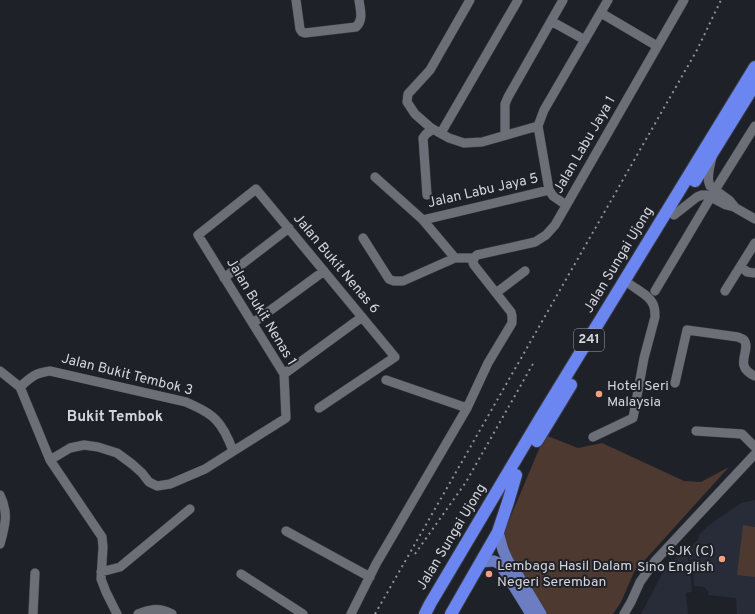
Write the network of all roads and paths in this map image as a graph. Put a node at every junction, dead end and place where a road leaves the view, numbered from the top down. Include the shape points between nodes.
1 (296, 0) edge
2 (359, 0) edge
3 (470, 0) edge
4 (518, 0) edge
5 (563, 0) edge
6 (608, 0) edge
7 (684, 0) edge
8 (601, 13) junction
9 (551, 21) junction
10 (585, 40) junction
11 (657, 46) junction
12 (755, 67) edge
13 (755, 84) edge
14 (538, 126) junction
15 (755, 126) edge
16 (437, 131) junction
17 (505, 135) junction
18 (713, 152) junction
19 (375, 177) dead end
20 (549, 190) junction
21 (713, 193) junction
22 (427, 195) dead end
23 (566, 205) junction
24 (674, 215) junction
25 (755, 219) edge
26 (423, 220) junction
27 (289, 228) junction
28 (198, 235) joint
29 (363, 238) dead end
30 (755, 242) edge
31 (455, 258) junction
32 (474, 258) junction
33 (740, 266) junction
34 (324, 271) junction
35 (525, 271) dead end
36 (755, 273) edge
37 (224, 278) junction
38 (631, 285) junction
39 (655, 291) dead end
40 (725, 292) dead end
41 (496, 293) junction
42 (362, 317) junction
43 (253, 323) junction
44 (0, 371) edge
45 (284, 374) junction
46 (755, 376) edge
47 (386, 380) dead end
48 (675, 383) dead end
49 (20, 387) junction
50 (319, 408) dead end
51 (467, 408) junction
52 (696, 431) dead end
53 (593, 437) dead end
54 (755, 447) edge
55 (233, 451) junction
56 (755, 454) edge
57 (50, 460) junction
58 (516, 475) junction
59 (0, 495) edge
60 (190, 509) dead end
61 (286, 531) dead end
62 (498, 532) junction
63 (0, 544) edge
64 (482, 562) junction
65 (101, 572) junction
66 (35, 573) dead end
67 (241, 574) dead end
68 (370, 577) junction
69 (516, 580) junction
70 (33, 614) edge
71 (117, 614) edge
72 (138, 614) edge
73 (172, 614) edge
74 (303, 614) edge
75 (351, 614) edge
76 (425, 614) edge
77 (434, 614) edge
78 (451, 614) edge
79 (531, 614) edge
80 (541, 614) edge
81 (624, 614) edge

1 - 2 street via 300,29 305,33 356,27 361,18
3 - 16 street via 430,70 408,94 407,102 416,114
4 - 16 street
5 - 9 street
6 - 8 street
7 - 11 street, Jalan Labu Jaya 1
8 - 10 street
8 - 11 street
9 - 10 street
9 - 17 street via 505,104
10 - 14 street via 544,110
11 - 23 street, Jalan Labu Jaya 1
12 - 76 highway, Jalan Sungai Ujong / 241 via 545,410
13 - 18 highway, Jalan Sungai Ujong / 241
14 - 17 street
14 - 20 street
15 - 21 street
16 - 17 street via 464,143 482,142
16 - 22 street via 426,134 423,138
18 - 21 street via 708,178
18 - 24 highway, Jalan Sungai Ujong / 241
19 - 26 street
20 - 23 street
20 - 26 street, Jalan Labu Jaya 5
21 - 24 street via 697,197
21 - 25 street via 729,200 734,207
21 - 39 street
23 - 32 street, Jalan Labu Jaya 1 via 555,225 535,242 477,255
24 - 38 highway, Jalan Sungai Ujong / 241
26 - 31 street
27 - 28 street, Jalan Bukit Nenas 6 via 256,190
27 - 34 street, Jalan Bukit Nenas 6
27 - 37 street
28 - 37 street, Jalan Bukit Nenas 1
29 - 31 street via 390,279 394,281 403,281
30 - 33 street
31 - 32 street, Jalan Labu Jaya 1
32 - 41 street via 474,265
33 - 36 street via 747,272
33 - 40 street
34 - 42 street, Jalan Bukit Nenas 6
34 - 43 street
35 - 41 street
37 - 43 street, Jalan Bukit Nenas 1
38 - 53 street via 650,300 655,312 633,418
38 - 58 highway, Jalan Sungai Ujong / 241
41 - 51 street via 510,312 512,323 488,363
42 - 45 street
42 - 50 street, Jalan Bukit Nenas 6 via 395,357
43 - 45 street, Jalan Bukit Nenas 1
44 - 49 street
45 - 55 street, Jalan Bukit Nenas 1 via 286,418
46 - 48 street via 743,365 746,344 744,340 687,330
47 - 51 street
49 - 55 street, Jalan Bukit Tembok 3 via 40,372 50,371 186,402 217,420
49 - 57 street
51 - 68 street
52 - 54 street via 742,434
55 - 57 street via 205,468 170,484 157,486 149,482 118,453 98,447 84,445 70,448
56 - 81 street via 655,561 640,582
57 - 65 street via 102,537
58 - 62 highway
58 - 77 highway, Jalan Sungai Ujong / 241
59 - 63 street via 6,515
60 - 65 street via 120,567
61 - 68 street
62 - 64 highway
62 - 69 main road
64 - 69 main road via 494,561 500,564
64 - 78 highway
65 - 71 street via 101,579
66 - 70 street
67 - 74 street
68 - 75 street
69 - 79 main road
69 - 80 main road
72 - 73 street via 155,609

